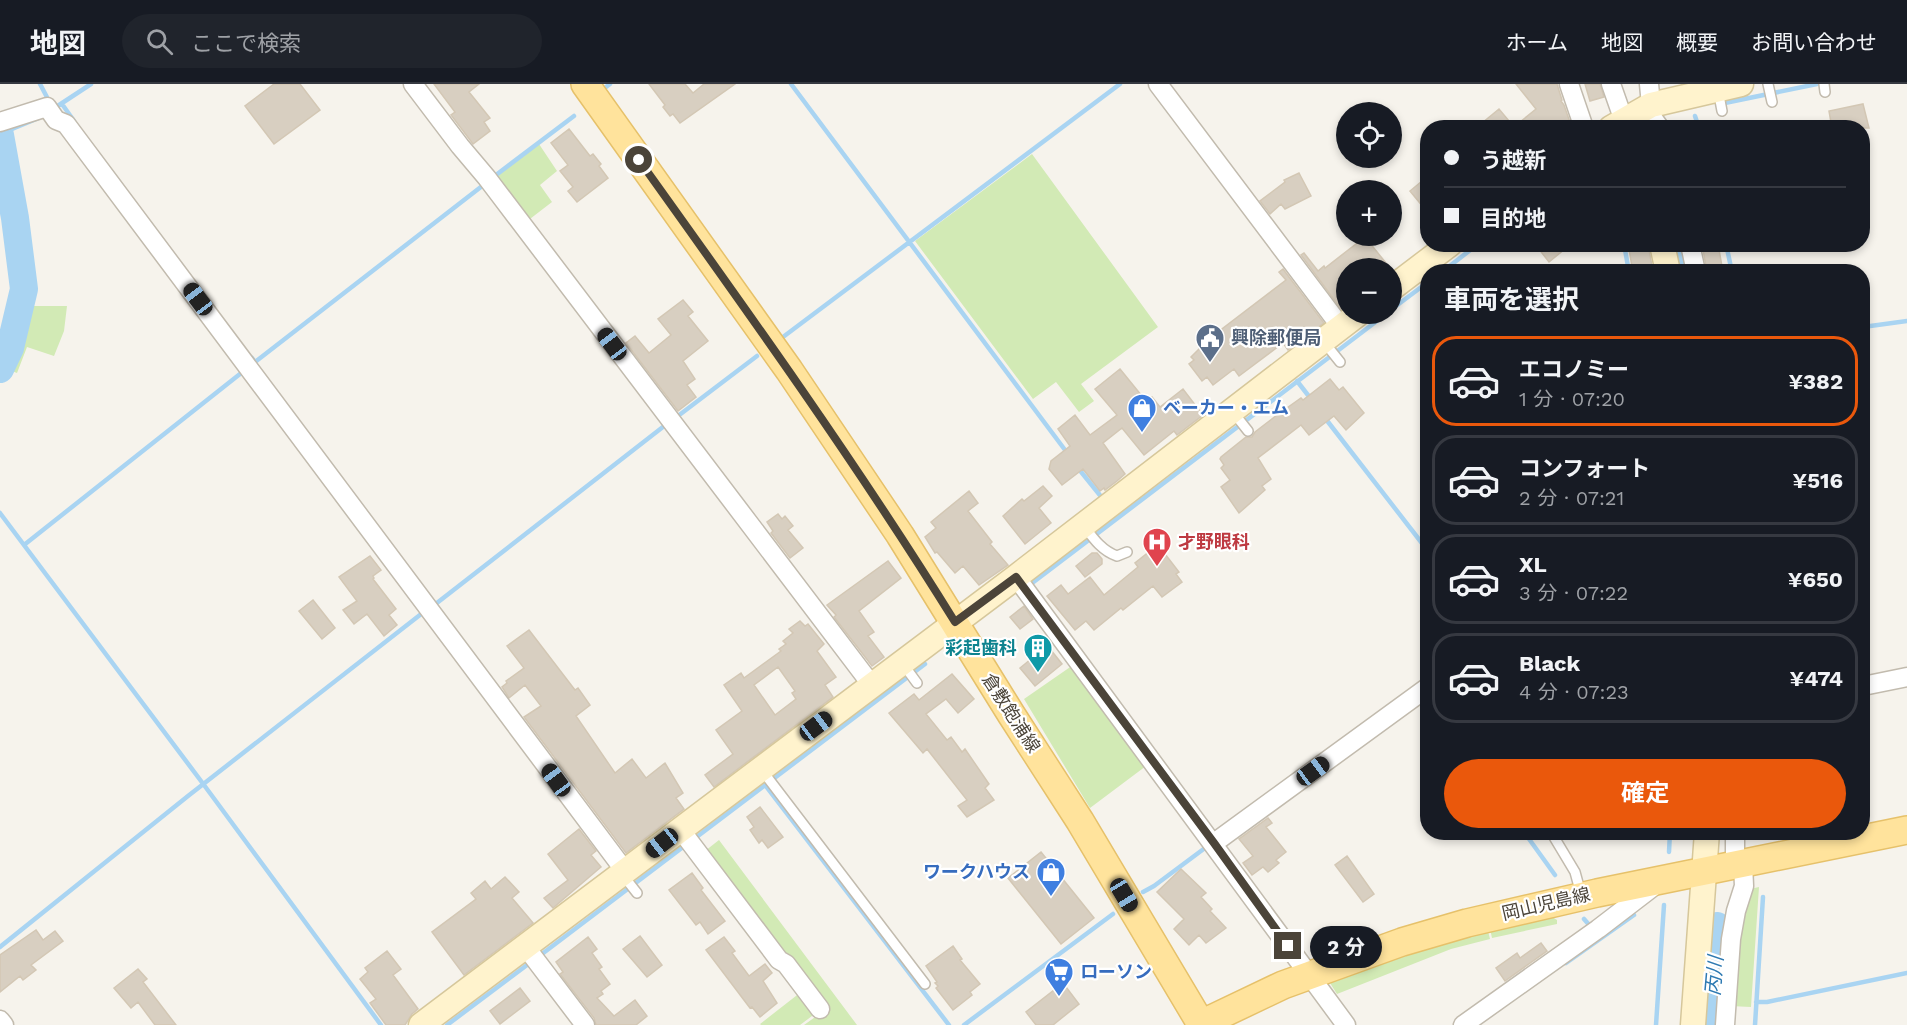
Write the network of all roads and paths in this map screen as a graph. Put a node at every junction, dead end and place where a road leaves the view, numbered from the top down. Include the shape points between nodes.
1 (413, 84) edge
2 (585, 84) edge
3 (1158, 84) edge
4 (1569, 84) edge
5 (1611, 84) edge
6 (1768, 85) edge
7 (1717, 97) edge
8 (1648, 99) edge
9 (1772, 101) dead end
10 (1581, 120) edge
11 (1619, 120) edge
12 (1625, 120) edge
13 (1657, 120) edge
14 (1, 122) edge
15 (1439, 252) edge
16 (1424, 264) edge
17 (1420, 267) edge
18 (1402, 280) edge
19 (1338, 332) edge
20 (1339, 361) dead end
21 (1089, 532) junction
22 (1126, 552) dead end
23 (1022, 585) junction
24 (955, 622) junction
25 (1907, 677) edge
26 (871, 684) junction
27 (1870, 685) edge
28 (1420, 693) edge
29 (767, 777) junction
30 (1907, 830) edge
31 (687, 838) junction
32 (1870, 838) edge
33 (1556, 840) edge
34 (1707, 840) edge
35 (1736, 840) edge
36 (1859, 840) edge
37 (1214, 843) junction
38 (1739, 865) junction
39 (1705, 871) junction
40 (1662, 880) junction
41 (629, 882) junction
42 (1581, 896) junction
43 (532, 955) junction
44 (1309, 976) junction
45 (925, 984) dead end
46 (820, 1009) dead end
47 (0, 1020) edge
48 (1200, 1024) edge
49 (4, 1025) edge
50 (421, 1025) edge
51 (585, 1025) edge
52 (1346, 1025) edge
53 (1463, 1025) edge
54 (1693, 1025) edge
55 (1725, 1025) edge

1 - 26 street
2 - 24 main road, 倉敷飽浦線 via 789,370
3 - 19 street
4 - 10 street
5 - 11 street
6 - 9 lane
7 - 8 street
8 - 12 street
8 - 13 street
14 - 41 street via 46,107 56,120 66,124
15 - 16 street
17 - 18 street
19 - 20 lane
19 - 21 street via 1241,422
21 - 22 lane via 1111,554
21 - 23 street
23 - 24 street
23 - 37 street
24 - 26 street via 910,674
24 - 48 main road, 倉敷飽浦線 via 1080,821
25 - 27 street
26 - 29 street
28 - 37 street
29 - 31 street
29 - 45 lane
30 - 32 main road, 岡山児島線
31 - 41 street
31 - 46 street via 778,960 786,964
33 - 42 lane via 1575,872
34 - 39 street
35 - 38 street
36 - 38 main road, 岡山児島線
37 - 44 street
38 - 39 main road, 岡山児島線
38 - 55 street via 1744,886 1731,939
39 - 40 main road, 岡山児島線
39 - 54 street
40 - 42 main road, 岡山児島線
40 - 53 street
41 - 43 street
42 - 44 main road, 岡山児島線 via 1435,932
43 - 50 street
43 - 51 street
44 - 48 main road, 岡山児島線
44 - 52 street
47 - 49 street

